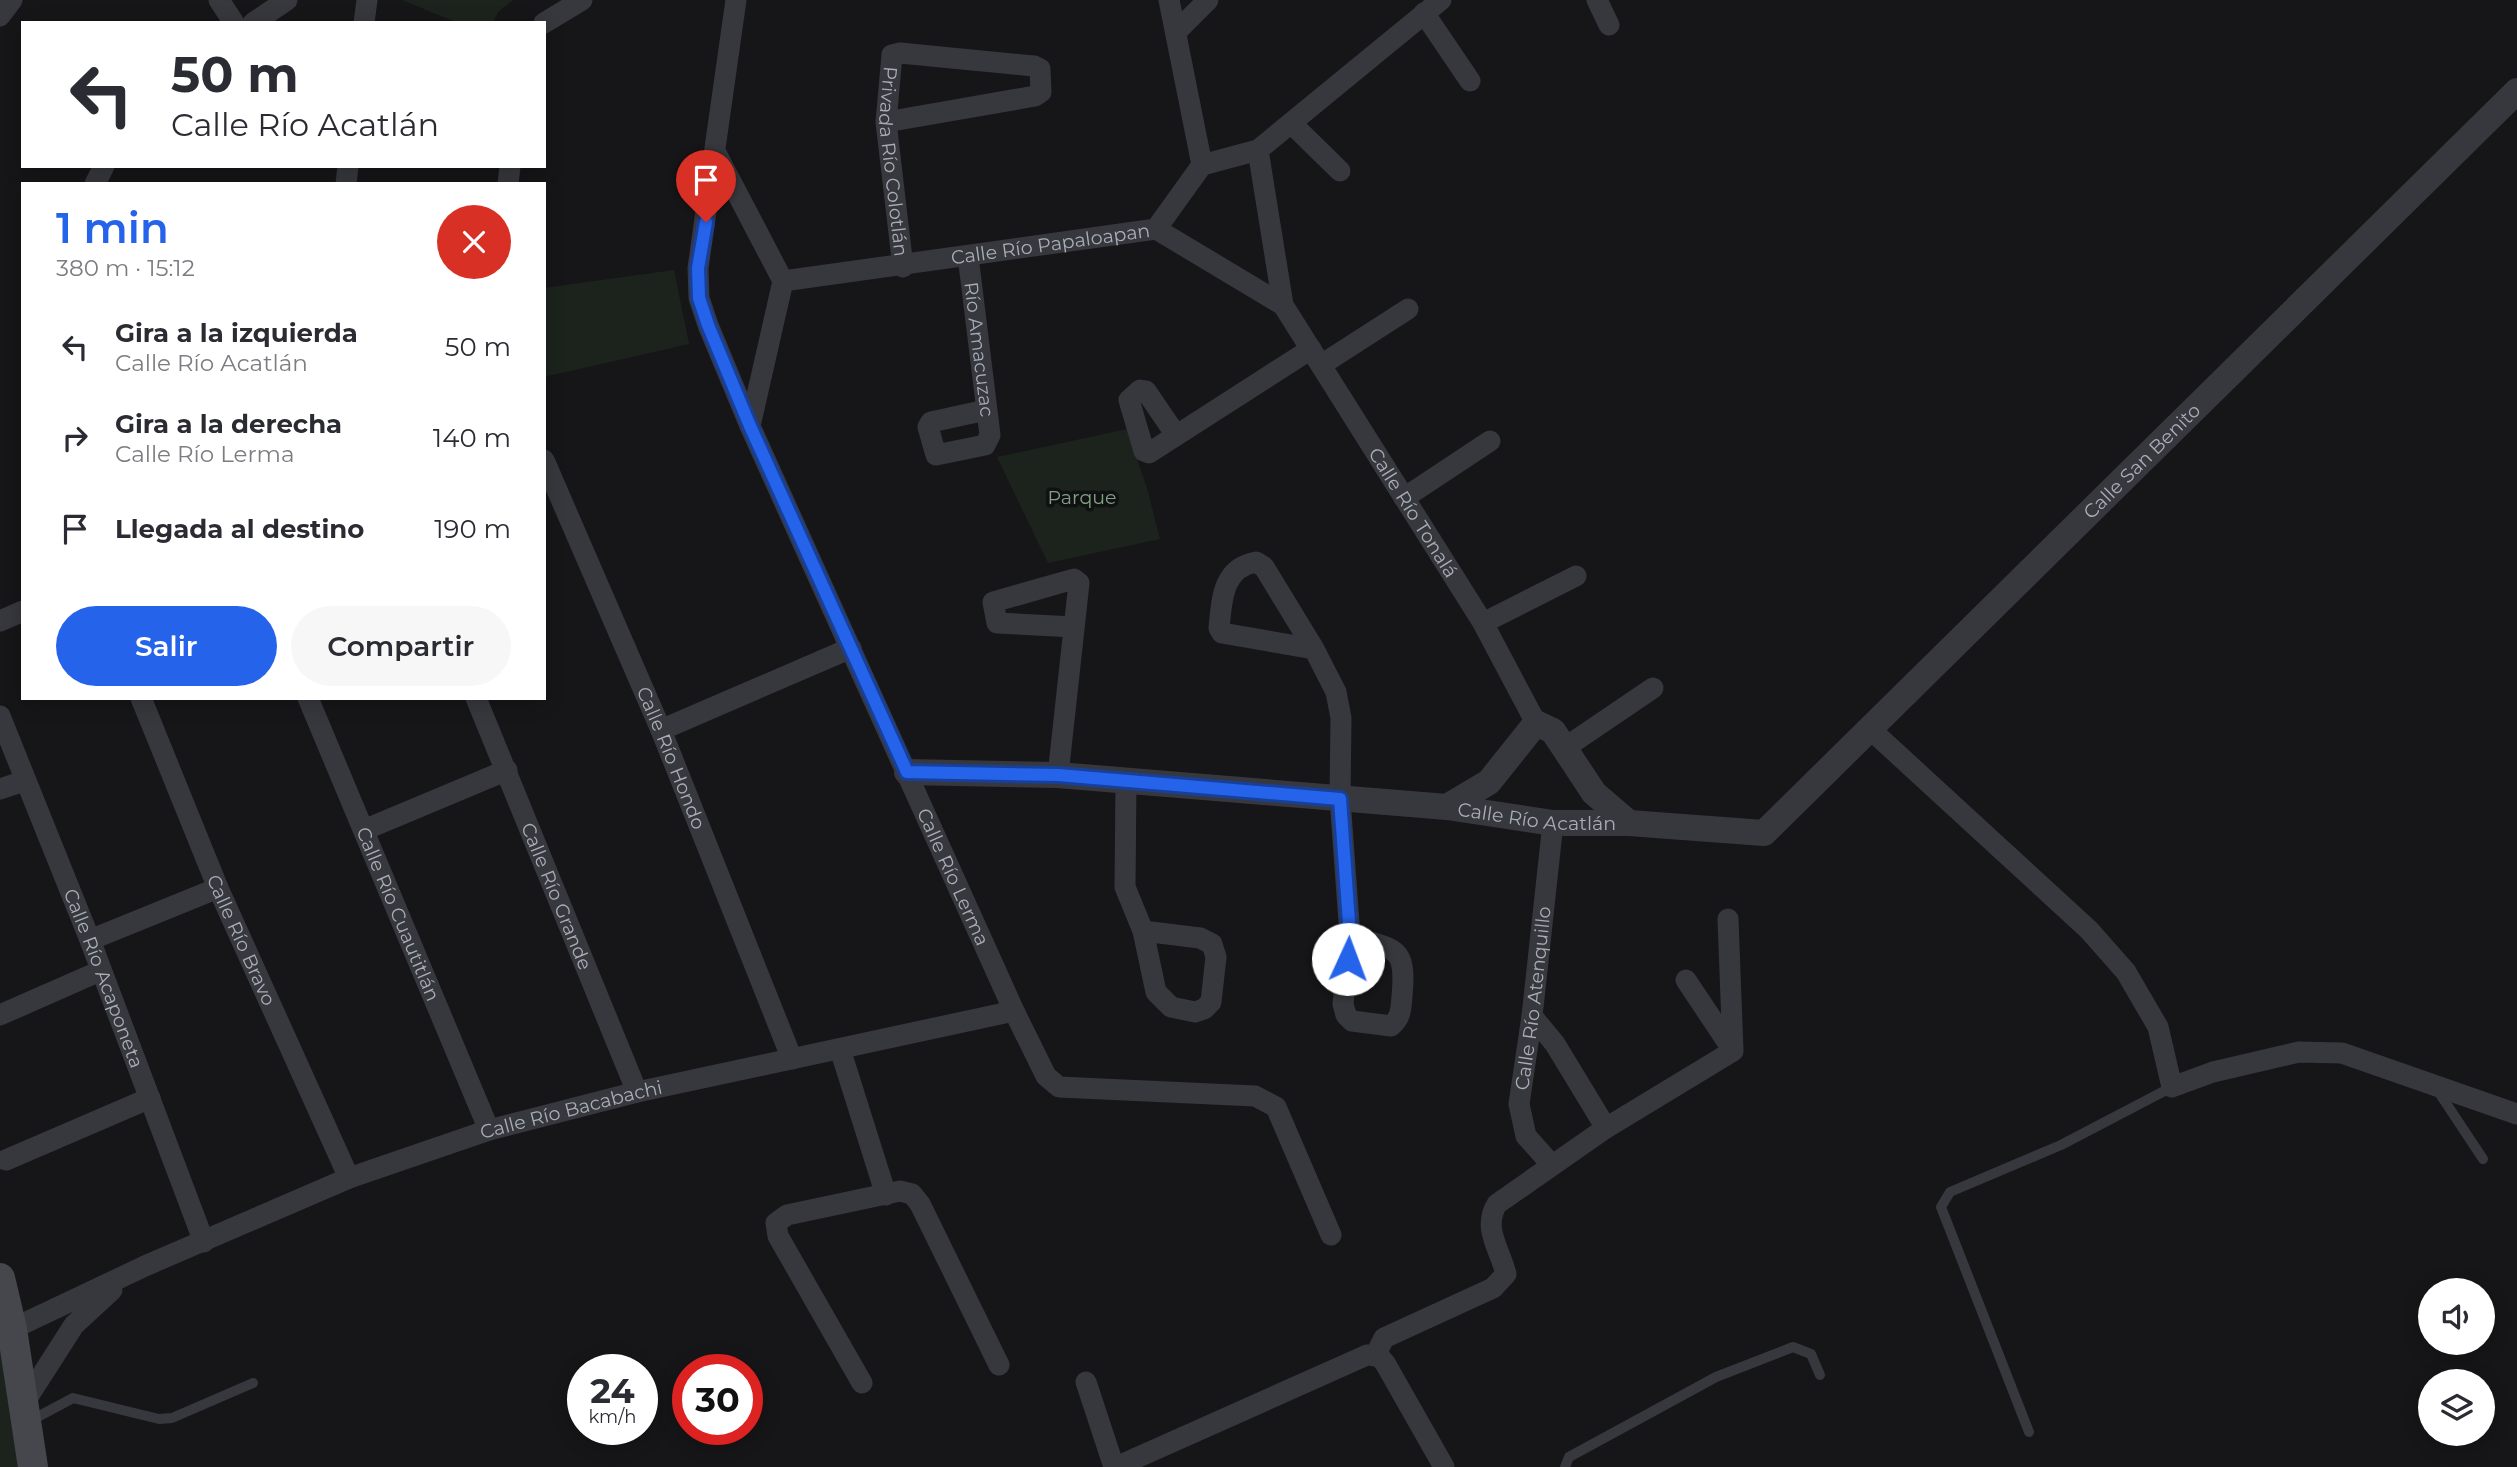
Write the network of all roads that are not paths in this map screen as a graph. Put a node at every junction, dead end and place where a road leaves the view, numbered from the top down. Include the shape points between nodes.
1 (12, 0) edge
2 (219, 0) edge
3 (287, 0) edge
4 (366, 0) edge
5 (582, 0) edge
6 (736, 0) edge
7 (1169, 0) edge
8 (1208, 0) edge
9 (1597, 0) edge
10 (1434, 4) edge
11 (0, 16) edge
12 (233, 21) edge
13 (256, 21) edge
14 (364, 21) edge
15 (546, 22) edge
16 (1609, 25) dead end
17 (1177, 31) junction
18 (1470, 81) dead end
19 (2517, 91) edge
20 (886, 122) junction
21 (1293, 125) junction
22 (1258, 150) junction
23 (716, 153) junction
24 (1202, 165) junction
25 (1340, 171) dead end
26 (1156, 229) junction
27 (968, 256) junction
28 (902, 267) junction
29 (783, 281) junction
30 (1283, 306) junction
31 (1408, 309) dead end
32 (1316, 357) junction
33 (986, 410) junction
34 (750, 426) junction
35 (1176, 435) dead end
36 (1490, 441) dead end
37 (546, 465) edge
38 (1404, 498) junction
39 (1576, 576) dead end
40 (21, 612) edge
41 (0, 621) edge
42 (1483, 623) junction
43 (1074, 627) dead end
44 (851, 648) junction
45 (1314, 649) junction
46 (1653, 688) dead end
47 (142, 700) edge
48 (309, 700) edge
49 (478, 700) edge
50 (0, 716) edge
51 (1536, 723) junction
52 (1869, 729) junction
53 (661, 730) junction
54 (1566, 747) junction
55 (507, 769) junction
56 (907, 772) junction
57 (1058, 775) junction
58 (24, 781) junction
59 (1126, 782) junction
60 (1489, 782) junction
61 (0, 789) edge
62 (1594, 793) junction
63 (1340, 799) junction
64 (1447, 807) junction
65 (1501, 817) junction
66 (1580, 822) junction
67 (1553, 823) junction
68 (1629, 823) junction
69 (363, 830) junction
70 (1764, 833) joint
71 (218, 888) junction
72 (1728, 919) dead end
73 (1143, 932) dead end
74 (1350, 936) dead end
75 (90, 940) junction
76 (100, 971) junction
77 (1686, 980) dead end
78 (1014, 1011) junction
79 (0, 1015) edge
80 (1532, 1016) junction
81 (840, 1049) junction
82 (1733, 1051) junction
83 (792, 1059) junction
84 (2435, 1086) junction
85 (2172, 1087) junction
86 (637, 1091) junction
87 (150, 1098) junction
88 (2517, 1114) edge
89 (1606, 1128) junction
90 (489, 1130) junction
91 (2483, 1159) dead end
92 (6, 1160) dead end
93 (1551, 1164) junction
94 (349, 1178) junction
95 (886, 1195) junction
96 (1331, 1235) dead end
97 (204, 1242) junction
98 (145, 1266) junction
99 (0, 1278) edge
100 (12, 1329) junction
101 (1375, 1356) junction
102 (999, 1365) dead end
103 (1821, 1375) dead end
104 (1086, 1382) dead end
105 (253, 1383) dead end
106 (862, 1383) dead end
107 (25, 1413) junction
108 (2029, 1432) dead end
109 (33, 1467) edge
110 (1115, 1467) edge
111 (1444, 1467) edge
112 (1565, 1467) edge

1 - 11 street
2 - 12 street
3 - 13 street
4 - 14 street
5 - 15 street
6 - 23 street, Calle Río Lerma
7 - 17 street
8 - 17 street
9 - 16 street
10 - 18 street
10 - 21 street
17 - 24 street
19 - 52 street, Calle San Benito
20 - 20 street, Privada Río Colotlán via 892,55 1040,69 1043,86 1035,96
20 - 28 street, Privada Río Colotlán
21 - 22 street
21 - 25 street
22 - 24 street
22 - 30 street, Calle Río Tonalá
23 - 29 street
23 - 34 street, Calle Río Lerma via 698,268 699,298
24 - 26 street, Calle Río Papaloapan
26 - 27 street, Calle Río Papaloapan
26 - 30 street, Calle Río Tonalá
27 - 28 street, Calle Río Papaloapan
27 - 33 street, Río Amacuzac
28 - 29 street, Calle Río Papaloapan
29 - 34 street
30 - 32 street, Calle Río Tonalá
31 - 32 street
32 - 35 street
32 - 38 street, Calle Río Tonalá
33 - 33 street, Río Amacuzac via 936,419 928,427 936,454 989,442
34 - 44 street, Calle Río Lerma
36 - 38 street
37 - 53 street, Calle Río Hondo
38 - 42 street, Calle Río Tonalá
39 - 42 street
40 - 41 street
42 - 51 street, Calle Río Tonalá
43 - 57 street
44 - 53 street
44 - 56 street, Calle Río Lerma
45 - 45 street via 1222,633 1223,589 1231,576 1248,563 1264,567
45 - 63 street via 1336,692 1341,718
46 - 54 street
47 - 71 street, Calle Río Bravo
48 - 69 street, Calle Río Cuautitlán
49 - 55 street, Calle Río Grande
50 - 58 street, Calle Río Acaponeta
51 - 54 street, Calle Río Acatlán via 1553,731
51 - 60 street, Calle Río Acatlán
52 - 70 street, Calle San Benito
52 - 85 street via 2089,930 2126,972 2158,1027
53 - 83 street, Calle Río Hondo
54 - 62 street, Calle Río Acatlán
55 - 69 street
55 - 86 street, Calle Río Grande
56 - 57 street, Calle Río Acatlán
56 - 78 street, Calle Río Lerma
57 - 59 street, Calle Río Acatlán
58 - 61 street
58 - 75 street, Calle Río Acaponeta
59 - 63 street, Calle Río Acatlán
59 - 73 street via 1125,887
60 - 64 street, Calle Río Acatlán
60 - 65 street
62 - 66 street
62 - 68 street, Calle Río Acatlán
63 - 64 street, Calle Río Acatlán
63 - 74 street
64 - 65 street, Calle Río Acatlán
65 - 67 street, Calle Río Acatlán
66 - 67 street, Calle Río Acatlán
66 - 68 street, Calle Río Acatlán
67 - 80 street, Calle Río Atenquillo
68 - 70 street, Calle Río Acatlán
69 - 90 street, Calle Río Cuautitlán
71 - 75 street
71 - 94 street, Calle Río Bravo
72 - 82 street
75 - 76 street, Calle Río Acaponeta
76 - 79 street
76 - 87 street, Calle Río Acaponeta
77 - 82 street
78 - 81 street, Calle Río Bacabachi
78 - 96 street, Calle Río Lerma via 1046,1076 1059,1087 1266,1099 1276,1107
80 - 89 street via 1555,1044
80 - 93 street, Calle Río Atenquillo via 1519,1104 1521,1122 1526,1136
81 - 83 street, Calle Río Bacabachi
81 - 95 street
82 - 89 street
83 - 86 street, Calle Río Bacabachi
84 - 85 street via 2342,1053 2299,1052 2213,1072
84 - 88 street
84 - 91 lane
85 - 108 lane via 2061,1145 1950,1192 1943,1200 1941,1207
86 - 90 street, Calle Río Bacabachi
87 - 92 street
87 - 97 street, Calle Río Acaponeta
89 - 93 street
90 - 94 street, Calle Río Bacabachi
93 - 101 street via 1497,1204 1490,1216 1489,1226 1506,1274 1493,1287 1384,1338
94 - 97 street, Calle Río Bacabachi
95 - 102 street via 912,1194 920,1204
95 - 106 street via 787,1214 776,1223 778,1236
97 - 98 street, Calle Río Bacabachi
98 - 100 street, Calle Río Bacabachi
98 - 107 street, Calle Río Bacabachi via 74,1325
99 - 100 main road
100 - 107 main road
101 - 110 street via 1367,1355
101 - 111 street via 1385,1363
103 - 112 lane via 1811,1354 1793,1347 1716,1377 1569,1457
104 - 110 street
105 - 107 lane via 172,1418 159,1419 73,1398
107 - 109 main road

